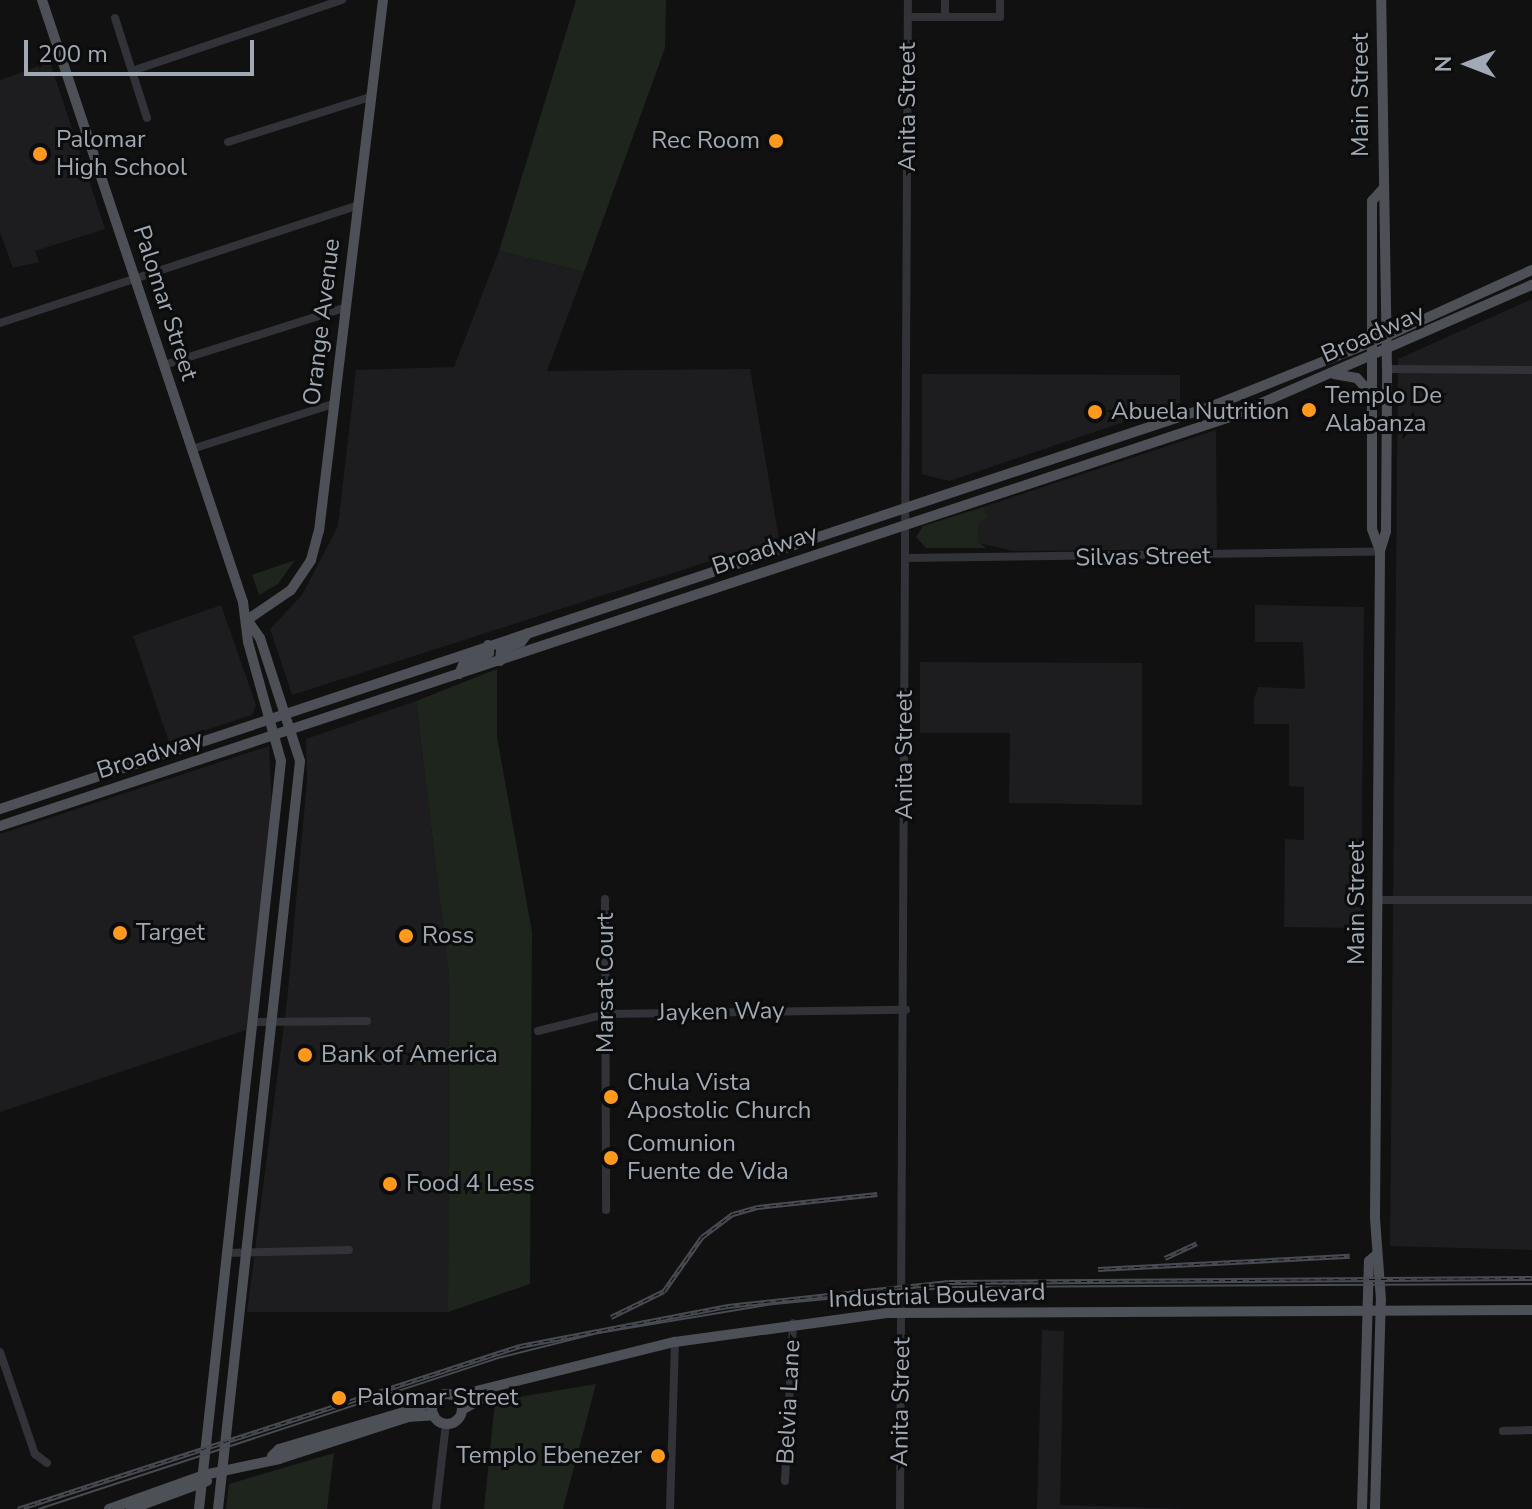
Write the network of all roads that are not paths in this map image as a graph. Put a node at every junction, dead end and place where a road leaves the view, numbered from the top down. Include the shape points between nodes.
1 (42, 0) edge
2 (342, 0) edge
3 (383, 0) edge
4 (908, 0) edge
5 (945, 0) edge
6 (1000, 0) edge
7 (1381, 0) edge
8 (945, 16) junction
9 (908, 17) junction
10 (115, 18) dead end
11 (132, 71) junction
12 (370, 97) junction
13 (147, 118) dead end
14 (228, 142) dead end
15 (1382, 190) junction
16 (356, 206) junction
17 (1532, 270) edge
18 (136, 280) junction
19 (1532, 285) edge
20 (344, 308) junction
21 (0, 323) edge
22 (1387, 336) junction
23 (1372, 342) junction
24 (1387, 349) junction
25 (1372, 355) junction
26 (164, 365) junction
27 (1387, 369) junction
28 (1532, 370) edge
29 (1332, 374) junction
30 (1372, 395) junction
31 (333, 404) junction
32 (1098, 444) junction
33 (192, 449) junction
34 (1102, 459) junction
35 (906, 508) junction
36 (906, 523) junction
37 (1380, 551) junction
38 (906, 558) junction
39 (665, 587) junction
40 (670, 603) junction
41 (247, 620) junction
42 (529, 631) junction
43 (488, 645) junction
44 (500, 661) junction
45 (459, 674) junction
46 (287, 711) junction
47 (271, 716) junction
48 (293, 729) junction
49 (276, 735) junction
50 (67, 787) junction
51 (73, 802) junction
52 (0, 809) edge
53 (0, 826) edge
54 (605, 899) dead end
55 (1377, 900) junction
56 (1532, 900) edge
57 (906, 1010) junction
58 (606, 1014) junction
59 (367, 1021) dead end
60 (255, 1022) junction
61 (273, 1022) junction
62 (538, 1031) dead end
63 (606, 1210) dead end
64 (349, 1250) dead end
65 (245, 1252) junction
66 (226, 1253) junction
67 (1375, 1310) junction
68 (1532, 1310) edge
69 (902, 1314) junction
70 (793, 1323) junction
71 (675, 1342) junction
72 (0, 1352) edge
73 (501, 1386) junction
74 (456, 1396) junction
75 (434, 1403) junction
76 (462, 1410) junction
77 (434, 1415) junction
78 (446, 1424) junction
79 (1532, 1430) edge
80 (1503, 1431) dead end
81 (272, 1456) junction
82 (47, 1463) dead end
83 (223, 1471) junction
84 (203, 1480) junction
85 (785, 1481) dead end
86 (109, 1509) edge
87 (131, 1509) edge
88 (199, 1509) edge
89 (218, 1509) edge
90 (436, 1509) edge
91 (670, 1509) edge
92 (900, 1509) edge
93 (1362, 1509) edge
94 (1375, 1509) edge

1 - 18 main road, Palomar Street
2 - 11 street
3 - 12 main road, Orange Avenue
4 - 9 street, Anita Street
5 - 8 street
6 - 8 street via 1000,17
7 - 15 main road, Main Street
8 - 9 street
9 - 35 street, Anita Street
10 - 11 street
11 - 13 street
12 - 14 street
12 - 16 main road, Orange Avenue
15 - 22 main road, Main Street via 1388,204
15 - 23 main road, Main Street via 1372,201
16 - 18 street
16 - 20 main road, Orange Avenue
17 - 22 main road, Broadway
18 - 21 street
18 - 26 main road, Palomar Street
19 - 24 main road, Broadway
20 - 26 street
20 - 31 main road, Orange Avenue
22 - 23 main road, Broadway
22 - 24 main road, Main Street
23 - 25 main road, Main Street
23 - 32 main road, Broadway via 1215,405
24 - 25 main road, Broadway
24 - 27 main road, Main Street
25 - 29 main road, Broadway
25 - 30 main road, Main Street
26 - 33 main road, Palomar Street
27 - 28 street
27 - 37 main road, Main Street via 1386,531
29 - 30 main road via 1357,378
29 - 34 main road, Broadway via 1227,418
30 - 37 main road, Main Street via 1372,529
31 - 33 street
31 - 41 main road, Orange Avenue via 311,560 291,590
32 - 34 main road
32 - 35 main road, Broadway
33 - 41 main road, Palomar Street
34 - 36 main road, Broadway
35 - 36 street, Anita Street
35 - 39 main road, Broadway
36 - 38 street, Anita Street
36 - 40 main road, Broadway
37 - 38 street, Silvas Street
37 - 55 main road, Main Street
38 - 57 street, Anita Street
39 - 40 main road
39 - 42 main road, Broadway
40 - 44 main road, Broadway
41 - 46 main road, Palomar Street via 260,638
41 - 47 main road, Palomar Street via 248,642
42 - 43 main road, Broadway
42 - 44 main road via 521,642 501,650
43 - 45 main road via 489,653 463,665
43 - 46 main road, Broadway
44 - 45 main road, Broadway
45 - 48 main road, Broadway
46 - 47 main road, Broadway
46 - 48 main road, Palomar Street
47 - 49 main road, Palomar Street
47 - 50 main road, Broadway
48 - 49 main road, Broadway
48 - 61 main road, Palomar Street via 299,769
49 - 51 main road, Broadway
49 - 60 main road, Palomar Street via 280,774
50 - 51 main road
50 - 52 main road, Broadway
51 - 53 main road, Broadway
54 - 58 street, Marsat Court
55 - 56 street
55 - 67 main road, Main Street via 1375,1256 1381,1261
57 - 58 street, Jayken Way
57 - 69 street, Anita Street
58 - 62 street, Jayken Way
58 - 63 street, Marsat Court
59 - 61 street
60 - 61 street
60 - 66 main road, Palomar Street
61 - 65 main road, Palomar Street
64 - 65 street
65 - 66 street
65 - 83 main road, Palomar Street
66 - 84 main road, Palomar Street
67 - 68 main road, Industrial Boulevard
67 - 69 main road, Industrial Boulevard
67 - 93 main road, Main Street
67 - 94 main road, Main Street
69 - 70 main road, Industrial Boulevard
69 - 92 street, Anita Street
70 - 71 main road, Industrial Boulevard
70 - 85 street, Belvia Lane
71 - 73 main road, Industrial Boulevard
71 - 91 street
72 - 82 street via 35,1454
73 - 74 main road, Industrial Boulevard
73 - 76 main road, Industrial Boulevard
74 - 75 main road, Industrial Boulevard via 443,1394
74 - 76 main road
75 - 77 main road
75 - 81 main road, Industrial Boulevard via 279,1449
76 - 78 main road, Industrial Boulevard via 459,1418
77 - 78 main road
77 - 81 main road, Industrial Boulevard via 408,1417 279,1459
78 - 90 street
79 - 80 street
81 - 83 main road, Industrial Boulevard
83 - 84 main road, Industrial Boulevard
83 - 89 main road, Palomar Street
84 - 86 main road, Industrial Boulevard
84 - 87 main road, Industrial Boulevard
84 - 88 main road, Palomar Street

